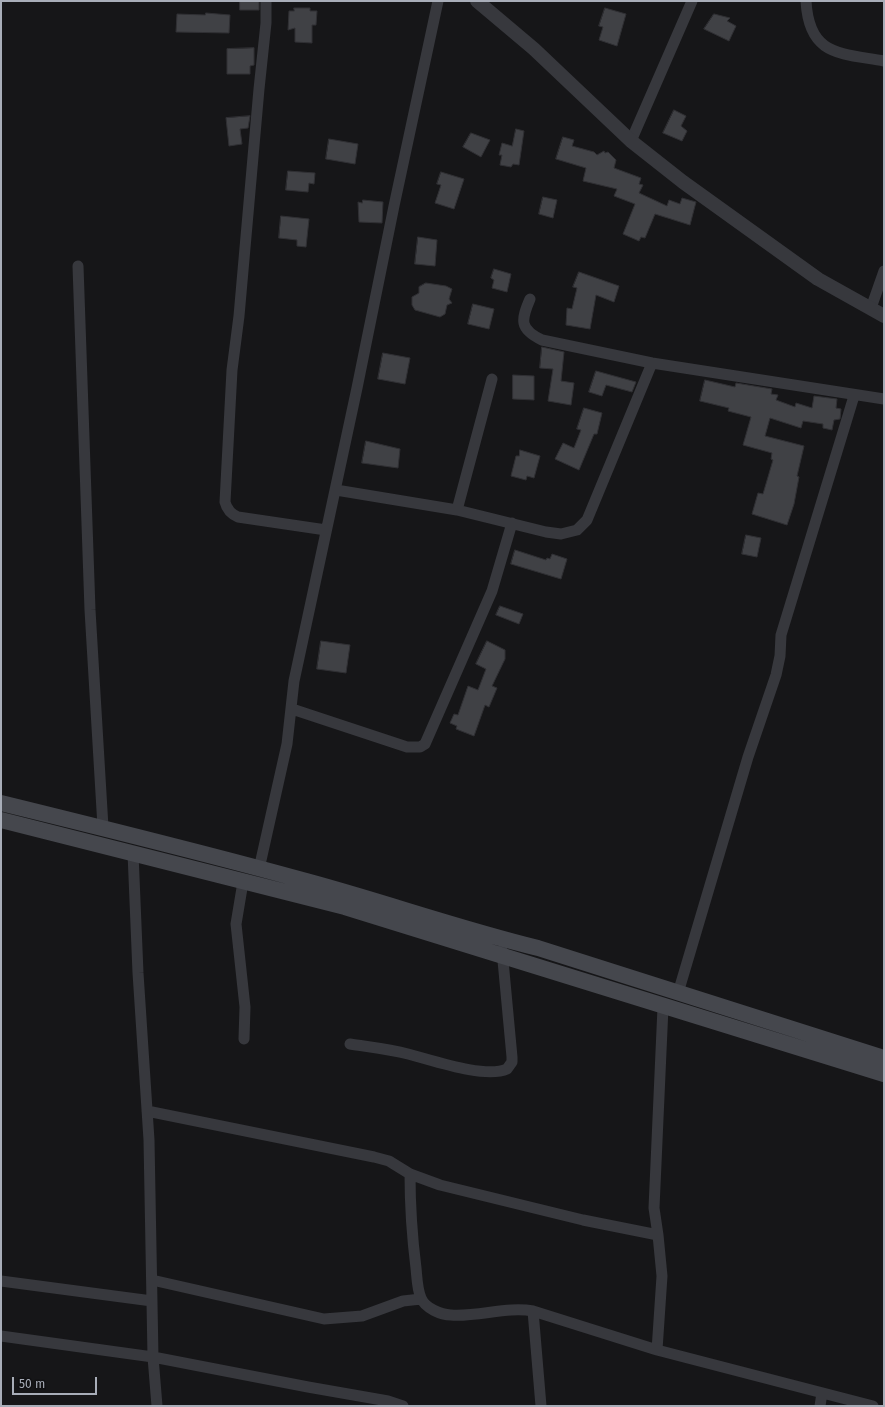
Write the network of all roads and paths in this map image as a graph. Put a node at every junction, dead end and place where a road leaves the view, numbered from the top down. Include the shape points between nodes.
1 (266, 1) edge
2 (438, 1) edge
3 (477, 1) edge
4 (692, 1) edge
5 (806, 1) edge
6 (884, 61) edge
7 (632, 141) junction
8 (78, 266) dead end
9 (884, 271) edge
10 (882, 288) edge
11 (530, 299) dead end
12 (871, 308) junction
13 (884, 316) edge
14 (652, 363) junction
15 (492, 379) dead end
16 (854, 396) junction
17 (884, 399) edge
18 (336, 490) junction
19 (457, 510) junction
20 (512, 523) junction
21 (326, 530) junction
22 (292, 708) junction
23 (1, 803) edge
24 (1, 820) edge
25 (103, 827) junction
26 (133, 853) junction
27 (259, 869) junction
28 (243, 882) junction
29 (501, 939) junction
30 (503, 957) junction
31 (678, 994) junction
32 (663, 1007) junction
33 (244, 1039) dead end
34 (350, 1044) dead end
35 (884, 1058) edge
36 (884, 1074) edge
37 (147, 1111) junction
38 (410, 1174) junction
39 (658, 1235) junction
40 (152, 1280) junction
41 (1, 1281) edge
42 (421, 1299) junction
43 (152, 1301) junction
44 (533, 1311) junction
45 (1, 1336) edge
46 (657, 1350) junction
47 (153, 1357) junction
48 (822, 1393) junction
49 (156, 1406) edge
50 (404, 1406) edge
51 (541, 1406) edge
52 (820, 1406) edge
53 (873, 1406) edge

1 - 21 street via 266,23 232,370 226,502 227,508 238,517
2 - 18 street
3 - 7 street via 534,49
4 - 7 street
5 - 6 street via 813,34 827,48
7 - 12 street via 775,249 818,279
8 - 25 street via 90,610
9 - 10 street
10 - 12 street
11 - 14 street via 522,320 533,336
12 - 13 street
14 - 16 street
14 - 20 street via 583,526 570,533 561,534
15 - 19 street
16 - 17 street
16 - 31 street via 781,635 776,675 748,757
18 - 19 street
18 - 21 street
19 - 20 street
20 - 22 street via 492,591 425,744 420,747 407,747
21 - 22 street via 294,681
22 - 27 street via 287,744
23 - 25 main road
24 - 26 main road
25 - 27 main road
26 - 28 main road
26 - 37 street
27 - 29 main road
28 - 30 main road via 345,907
28 - 33 street via 236,924 245,1007
29 - 30 street
29 - 31 main road via 538,948
30 - 32 main road
30 - 34 street via 512,1057 511,1066 507,1070 492,1072 466,1068
31 - 35 main road
32 - 36 main road
32 - 39 street via 654,1194
37 - 38 street via 389,1161
37 - 40 street
38 - 39 street via 440,1185
38 - 42 street via 411,1228
39 - 46 street via 662,1276
40 - 42 street via 324,1319 362,1316 403,1301
40 - 43 street
41 - 43 street
42 - 44 street via 428,1307 450,1316 522,1309
43 - 47 street
44 - 46 street
44 - 51 street
45 - 47 street
46 - 48 street
47 - 49 street
47 - 50 street
48 - 52 street
48 - 53 street

